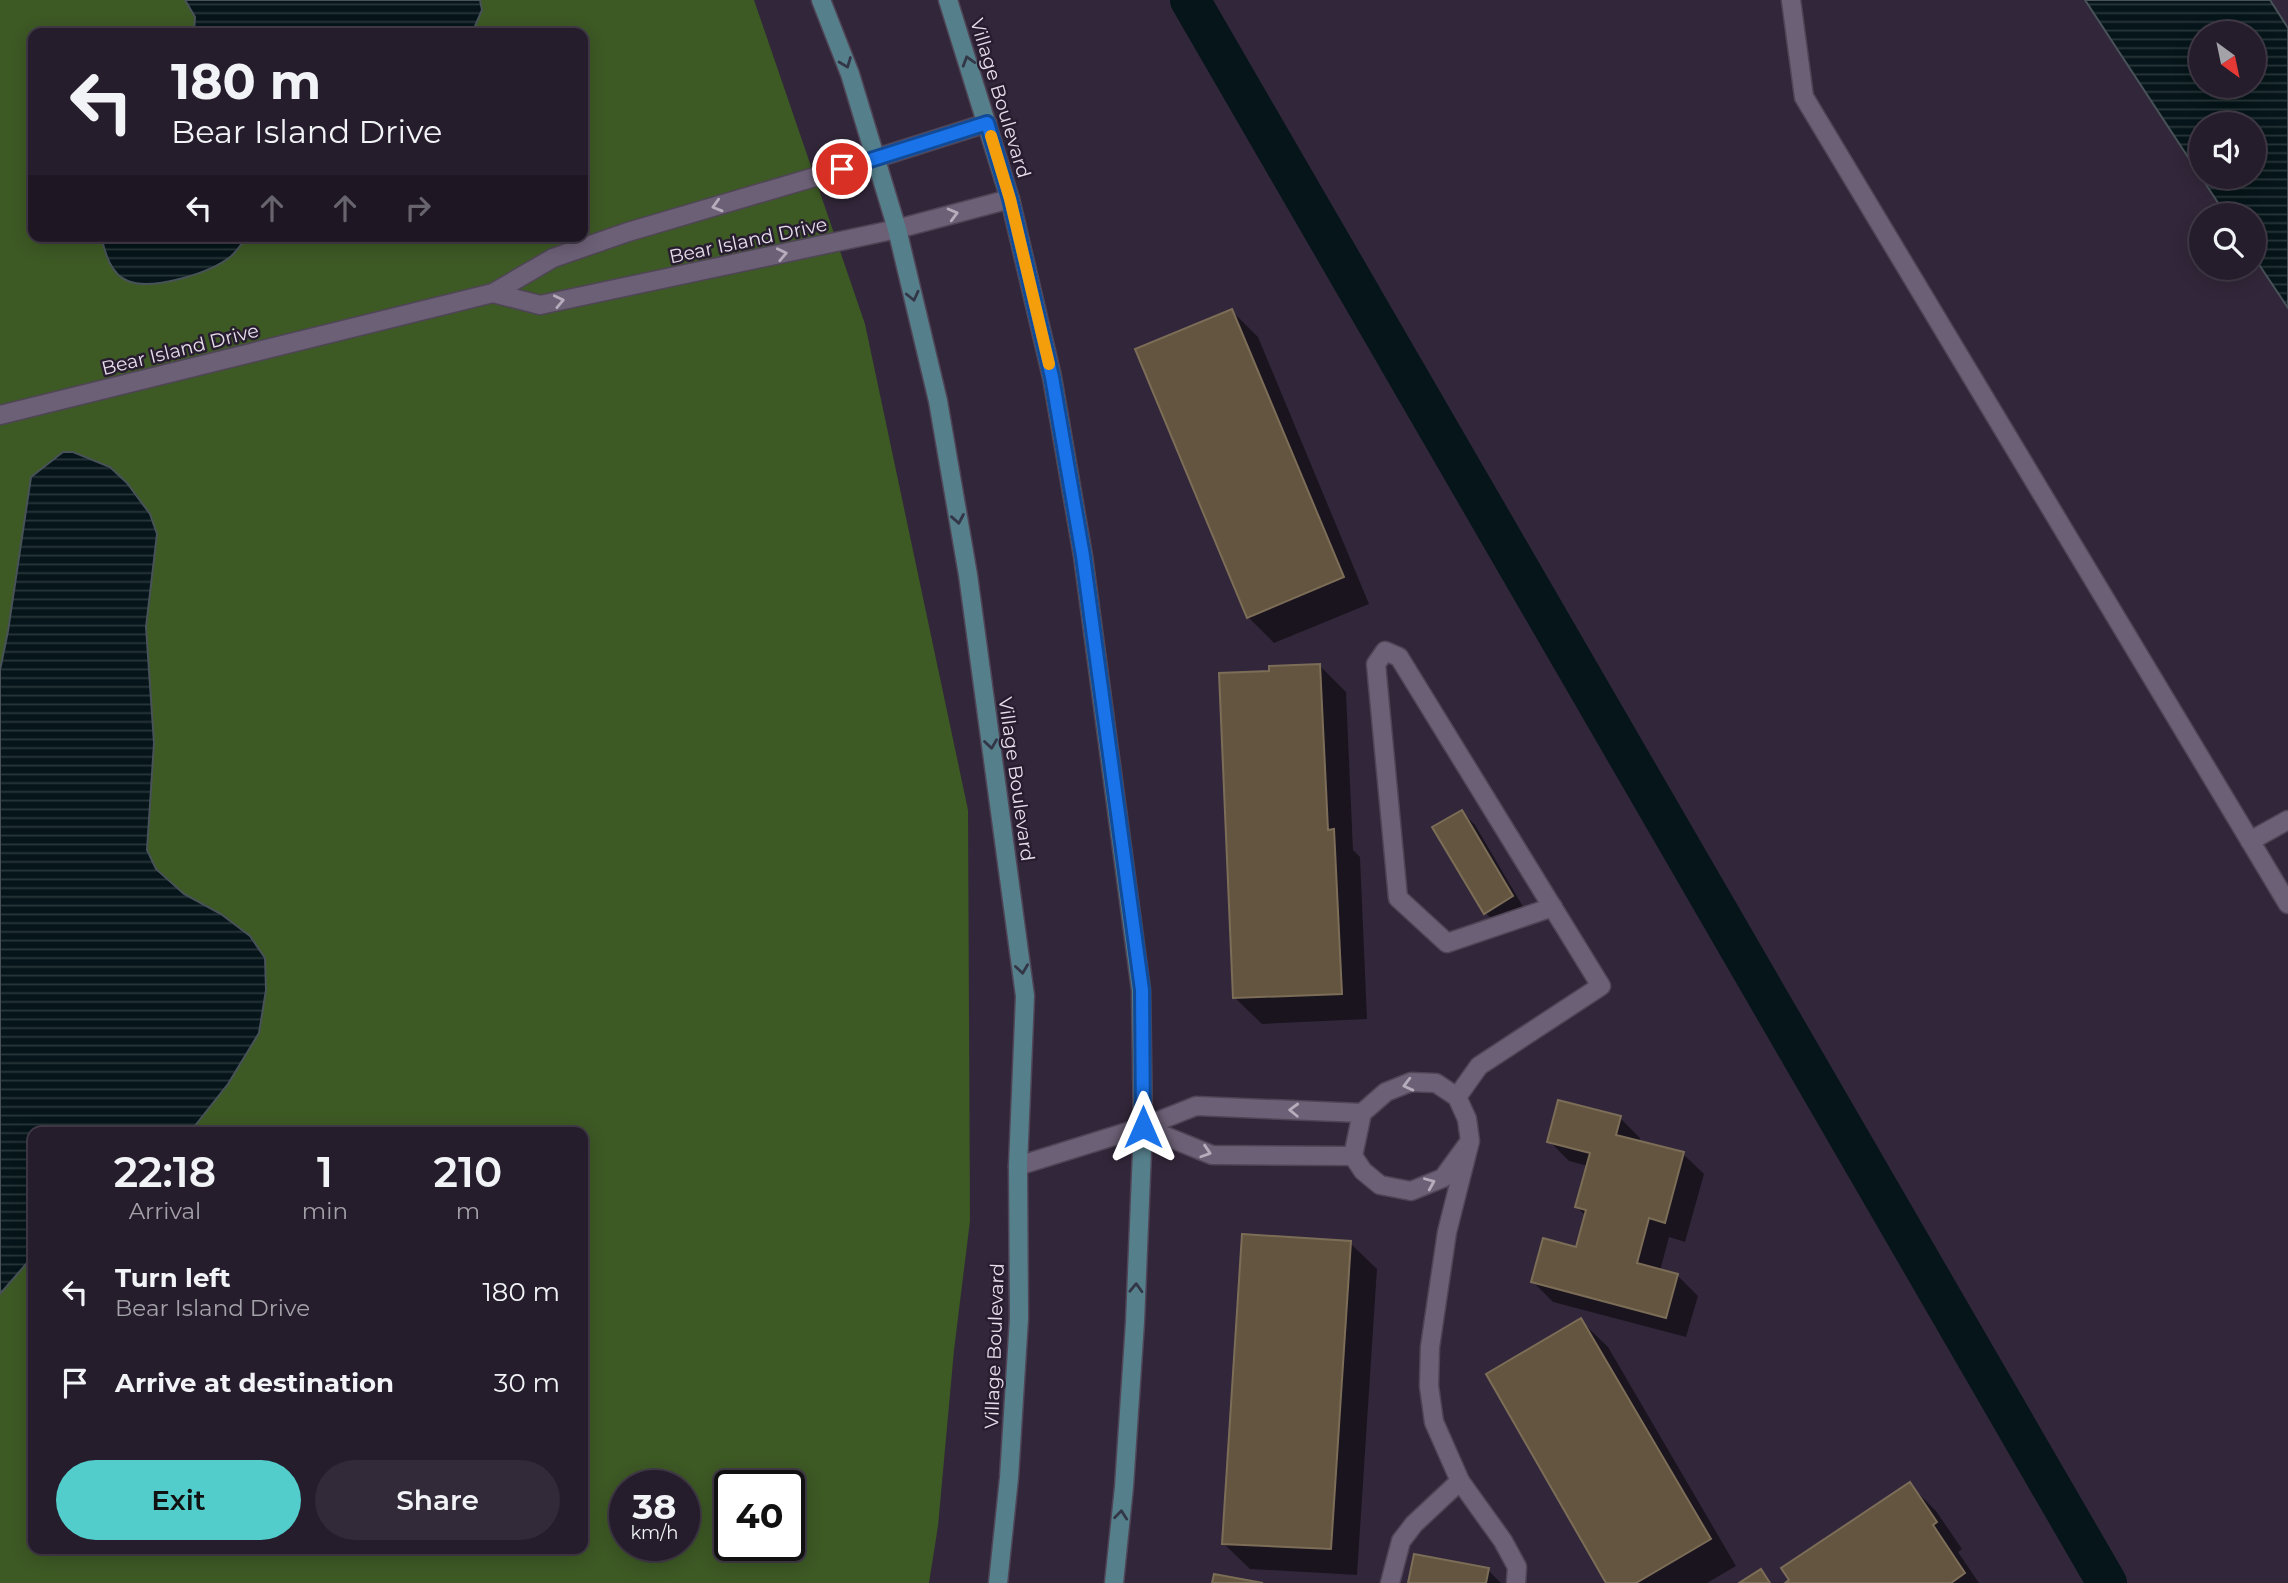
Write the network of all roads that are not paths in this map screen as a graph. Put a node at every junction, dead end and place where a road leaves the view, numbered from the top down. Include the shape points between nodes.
1 (821, 0) edge
2 (948, 0) edge
3 (1791, 0) edge
4 (987, 123) junction
5 (876, 159) junction
6 (1010, 199) junction
7 (897, 229) junction
8 (493, 293) junction
9 (0, 415) edge
10 (2288, 820) edge
11 (2250, 841) junction
12 (2288, 904) edge
13 (1553, 907) junction
14 (1457, 1097) junction
15 (1362, 1113) junction
16 (1143, 1127) junction
17 (1470, 1141) junction
18 (1353, 1156) junction
19 (1018, 1166) junction
20 (1460, 1481) junction
21 (998, 1583) edge
22 (1114, 1583) edge
23 (1390, 1583) edge
24 (1516, 1583) edge

1 -> 5 street, Village Boulevard
4 -> 2 street, Village Boulevard
3 - 11 street via 1804,97
4 - 5 street, Bear Island Drive
4 - 6 street, Village Boulevard
5 - 7 street, Village Boulevard
5 -> 8 street, Bear Island Drive via 553,258
7 -> 6 street, Bear Island Drive
6 - 16 street, Village Boulevard via 1052,377 1083,556 1142,990
8 -> 7 street, Bear Island Drive via 540,305
7 -> 19 street, Village Boulevard via 938,401 968,575 1025,996
8 - 9 street, Bear Island Drive
10 - 11 street
11 - 12 street
13 - 13 street via 1399,657 1385,651 1376,664 1398,898 1447,943
13 - 14 street via 1601,986 1479,1066
14 -> 15 street via 1436,1083 1410,1082 1386,1093
14 - 17 street
15 -> 16 street via 1196,1106
15 - 18 street
16 -> 18 street via 1212,1155
16 - 19 street
22 -> 16 street, Village Boulevard via 1135,1322
18 -> 17 street via 1380,1185 1411,1191 1443,1178
17 - 20 street via 1447,1232 1430,1347 1434,1422
19 - 21 street, Village Boulevard via 1019,1318
20 - 23 street via 1401,1541
20 - 24 street via 1503,1541 1517,1567

